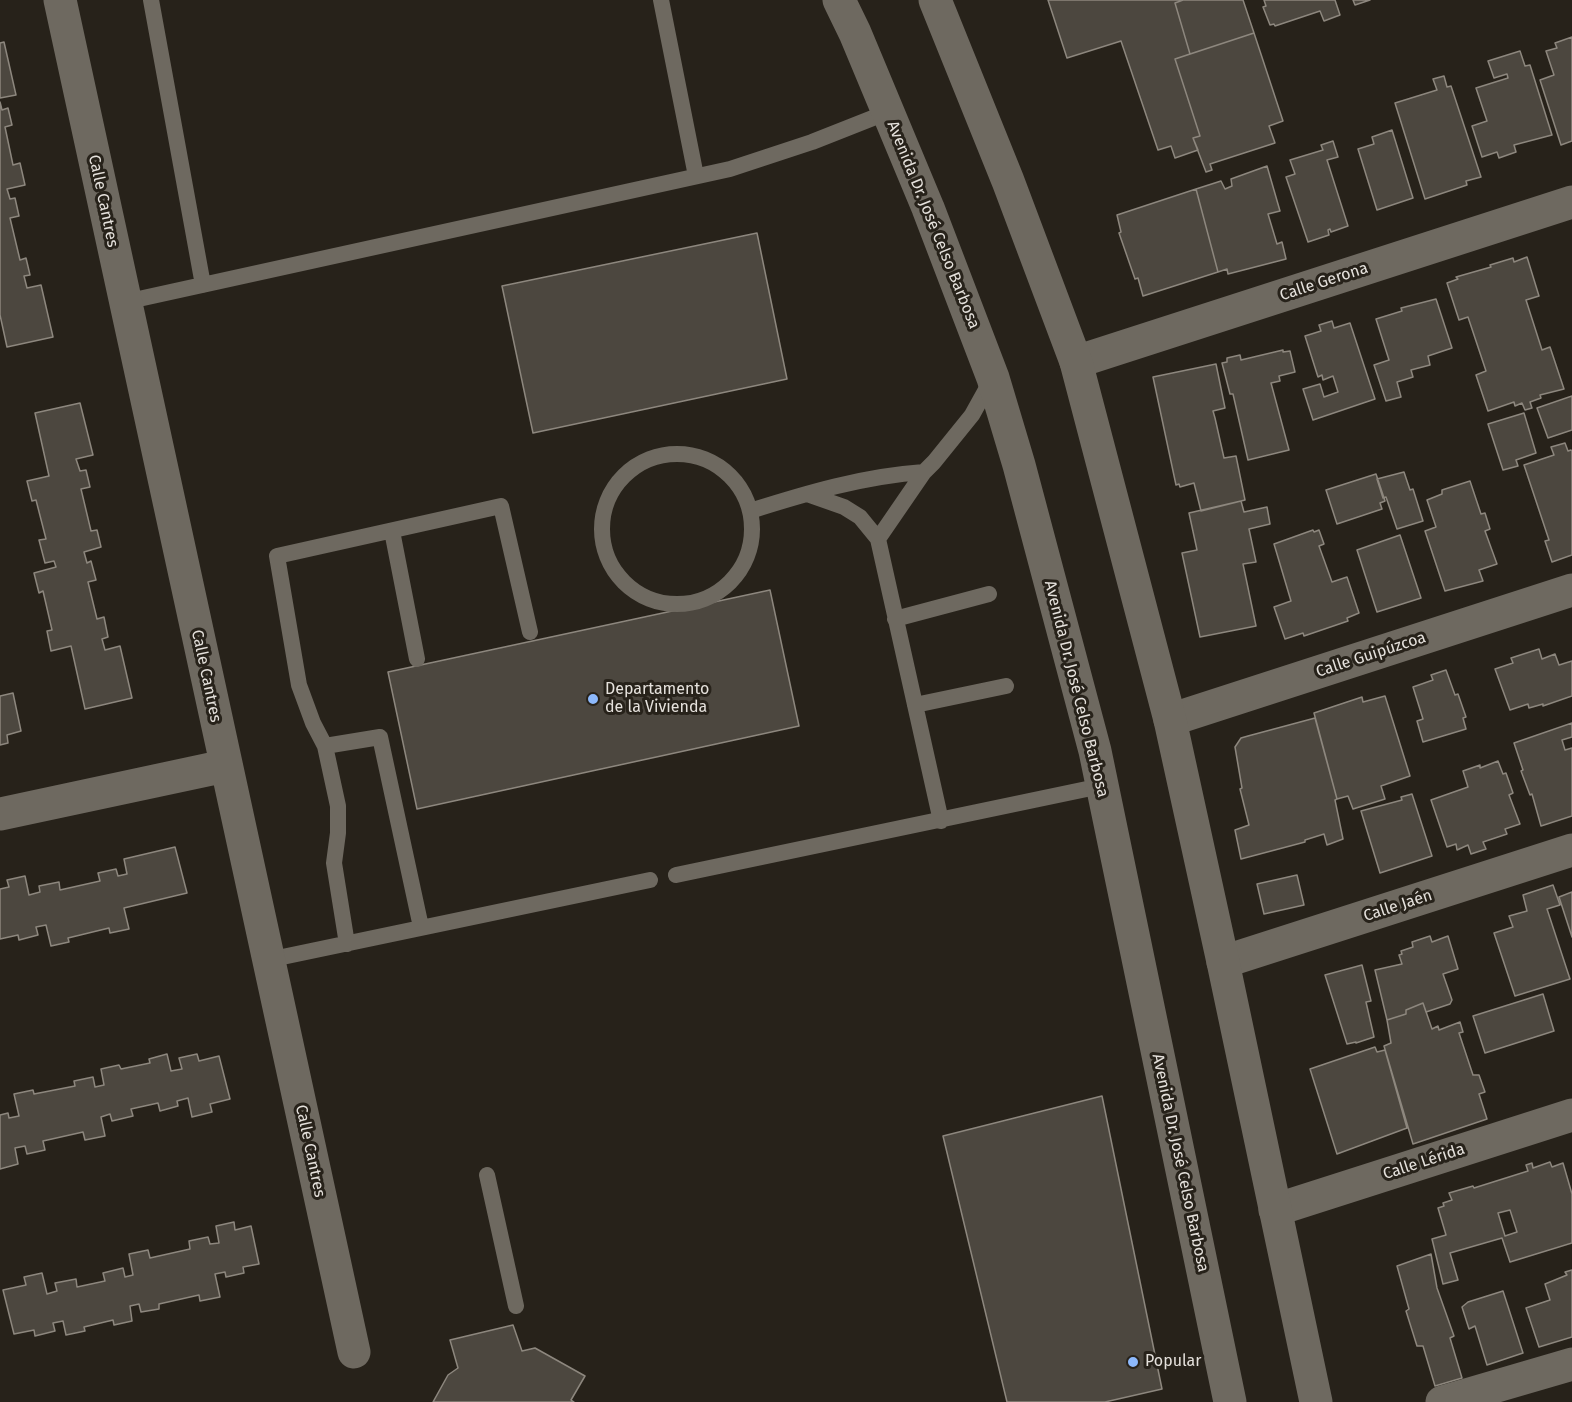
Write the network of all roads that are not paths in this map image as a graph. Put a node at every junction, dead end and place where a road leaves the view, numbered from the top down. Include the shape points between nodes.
1 (60, 0) edge
2 (151, 0) edge
3 (661, 0) edge
4 (839, 0) edge
5 (935, 0) edge
6 (888, 112) junction
7 (696, 176) junction
8 (1572, 202) edge
9 (203, 285) junction
10 (125, 302) junction
11 (1076, 362) junction
12 (993, 378) junction
13 (924, 472) junction
14 (806, 493) junction
15 (750, 511) junction
16 (392, 531) junction
17 (878, 539) junction
18 (1572, 590) edge
19 (989, 594) dead end
20 (895, 619) junction
21 (530, 632) dead end
22 (417, 659) dead end
23 (1006, 686) dead end
24 (915, 705) junction
25 (1170, 720) junction
26 (325, 746) junction
27 (225, 766) junction
28 (1101, 786) junction
29 (0, 814) edge
30 (941, 821) junction
31 (1572, 850) edge
32 (676, 875) dead end
33 (650, 880) dead end
34 (422, 927) junction
35 (347, 944) junction
36 (268, 960) junction
37 (1224, 962) junction
38 (1572, 1114) edge
39 (487, 1175) dead end
40 (1275, 1210) junction
41 (516, 1306) dead end
42 (354, 1352) dead end
43 (1572, 1364) edge
44 (1230, 1402) edge
45 (1316, 1402) edge
46 (1442, 1402) edge

1 - 10 street, Calle Cantres
2 - 9 lane
3 - 7 lane
4 - 6 street, Avenida Dr. José Celso Barbosa
5 - 11 street
6 - 7 lane via 812,142
6 - 12 street, Avenida Dr. José Celso Barbosa
7 - 9 lane
8 - 11 street, Calle Gerona
9 - 10 lane
10 - 27 street, Calle Cantres
11 - 25 street
12 - 13 lane via 972,415
12 - 28 street, Avenida Dr. José Celso Barbosa via 1095,751
13 - 14 lane via 887,474
13 - 17 lane
14 - 15 lane
14 - 17 lane via 844,507
15 - 15 lane via 732,477 711,462 688,455 664,455 622,478 609,498 602,521 603,545 612,567 627,586 648,598 672,604 698,602 722,590 740,572 750,548
16 - 21 lane via 501,506
16 - 22 lane
16 - 26 lane via 277,555 299,685
17 - 20 lane
18 - 25 street, Calle Guipúzcoa
19 - 20 lane
20 - 24 lane
23 - 24 lane
24 - 30 lane
25 - 37 street
26 - 34 lane via 380,737
26 - 35 lane via 338,806 334,862
27 - 29 street
27 - 36 street, Calle Cantres
28 - 30 lane
28 - 44 street, Avenida Dr. José Celso Barbosa
30 - 32 lane
31 - 37 street, Calle Jaén
33 - 34 lane
34 - 35 lane
35 - 36 lane
36 - 42 street, Calle Cantres
37 - 40 street
38 - 40 street, Calle Lérida
39 - 41 lane
40 - 45 street
43 - 46 street

